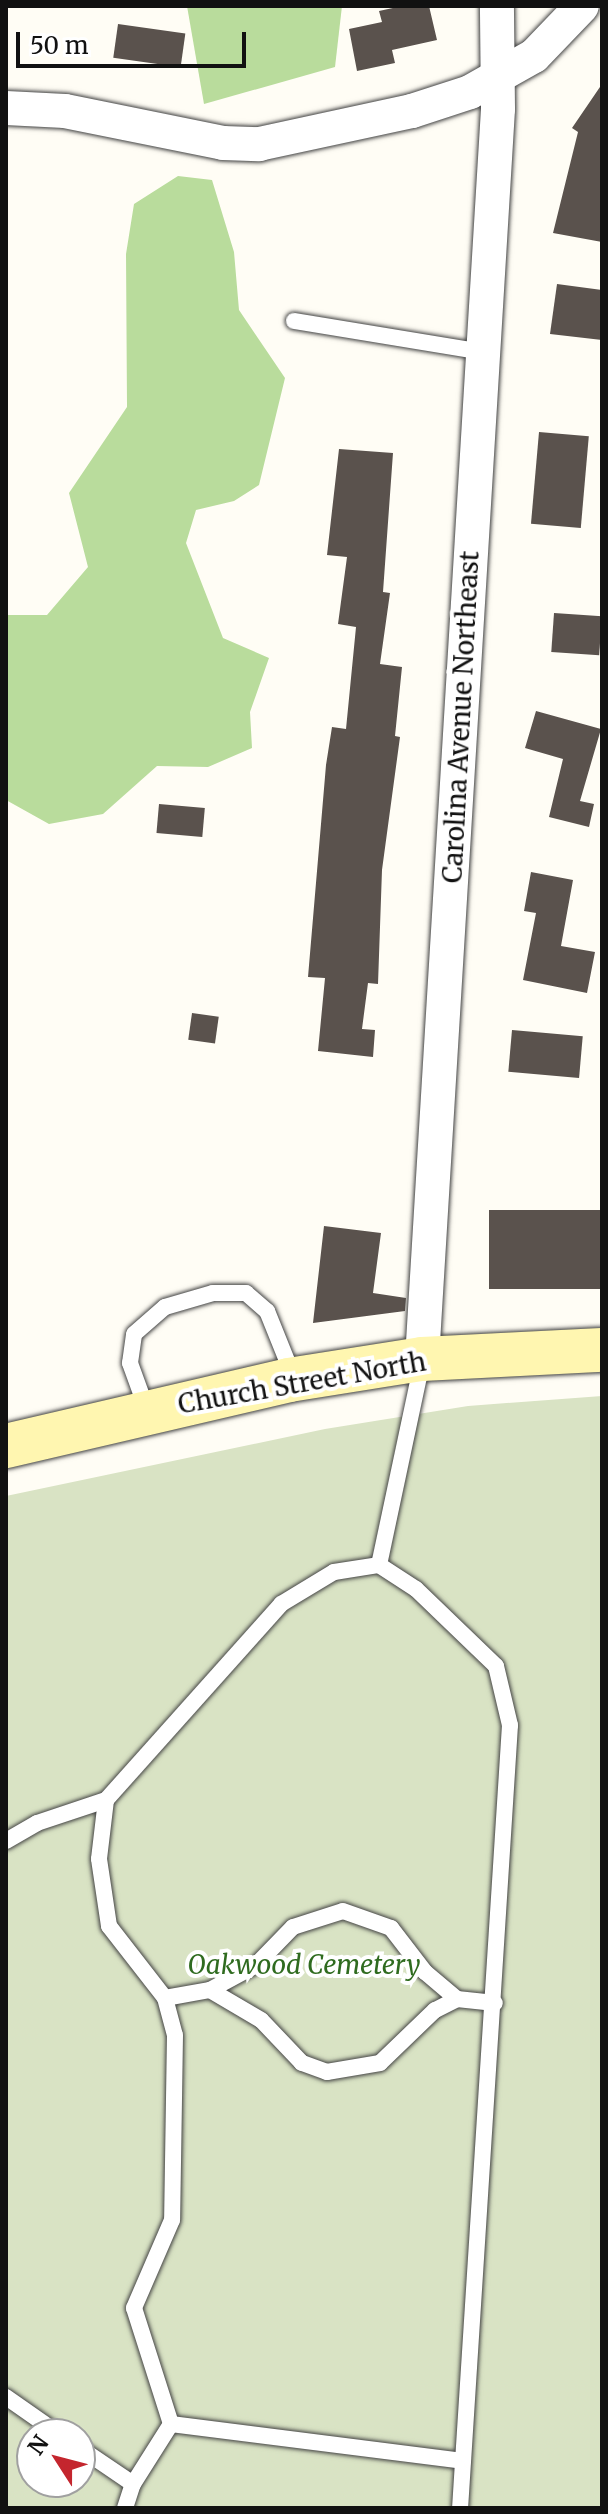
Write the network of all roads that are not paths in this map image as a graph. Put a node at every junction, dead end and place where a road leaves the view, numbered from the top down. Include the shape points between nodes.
1 (497, 6) edge
2 (582, 6) edge
3 (499, 75) junction
4 (6, 108) edge
5 (294, 321) dead end
6 (483, 352) junction
7 (602, 1350) edge
8 (422, 1359) junction
9 (295, 1380) junction
10 (147, 1411) junction
11 (6, 1446) edge
12 (379, 1565) junction
13 (106, 1800) junction
14 (6, 1841) edge
15 (210, 1990) junction
16 (165, 1998) junction
17 (457, 1999) junction
18 (495, 2003) junction
19 (6, 2397) edge
20 (36, 2418) edge
21 (171, 2424) junction
22 (96, 2459) edge
23 (463, 2461) junction
24 (133, 2484) junction
25 (125, 2508) edge
26 (460, 2508) edge

1 - 3 street, Carolina Avenue Northeast
2 - 3 street via 534,56
3 - 4 street via 412,111 259,144 223,143 65,111
3 - 6 street, Carolina Avenue Northeast
5 - 6 lane
6 - 8 street, Carolina Avenue Northeast
7 - 8 main road, Church Street North
8 - 9 main road, Church Street North
8 - 12 lane
9 - 10 main road, Church Street North
9 - 10 lane via 267,1311 246,1293 213,1293 165,1307 134,1334 130,1363
10 - 11 main road, Church Street North
12 - 13 lane via 334,1572 281,1604
12 - 18 lane via 416,1589 496,1666 510,1725
13 - 14 lane via 37,1823
13 - 16 lane via 99,1859 109,1926
15 - 16 lane
15 - 17 lane via 261,2020 302,2063 327,2072 380,2063 435,2010
15 - 17 lane via 256,1965 293,1927 343,1911 391,1928 425,1972
16 - 21 lane via 177,2072 172,2220 134,2308
17 - 18 lane
18 - 23 lane
19 - 20 lane
21 - 23 lane
21 - 24 lane
22 - 24 lane
23 - 26 lane
24 - 25 lane

